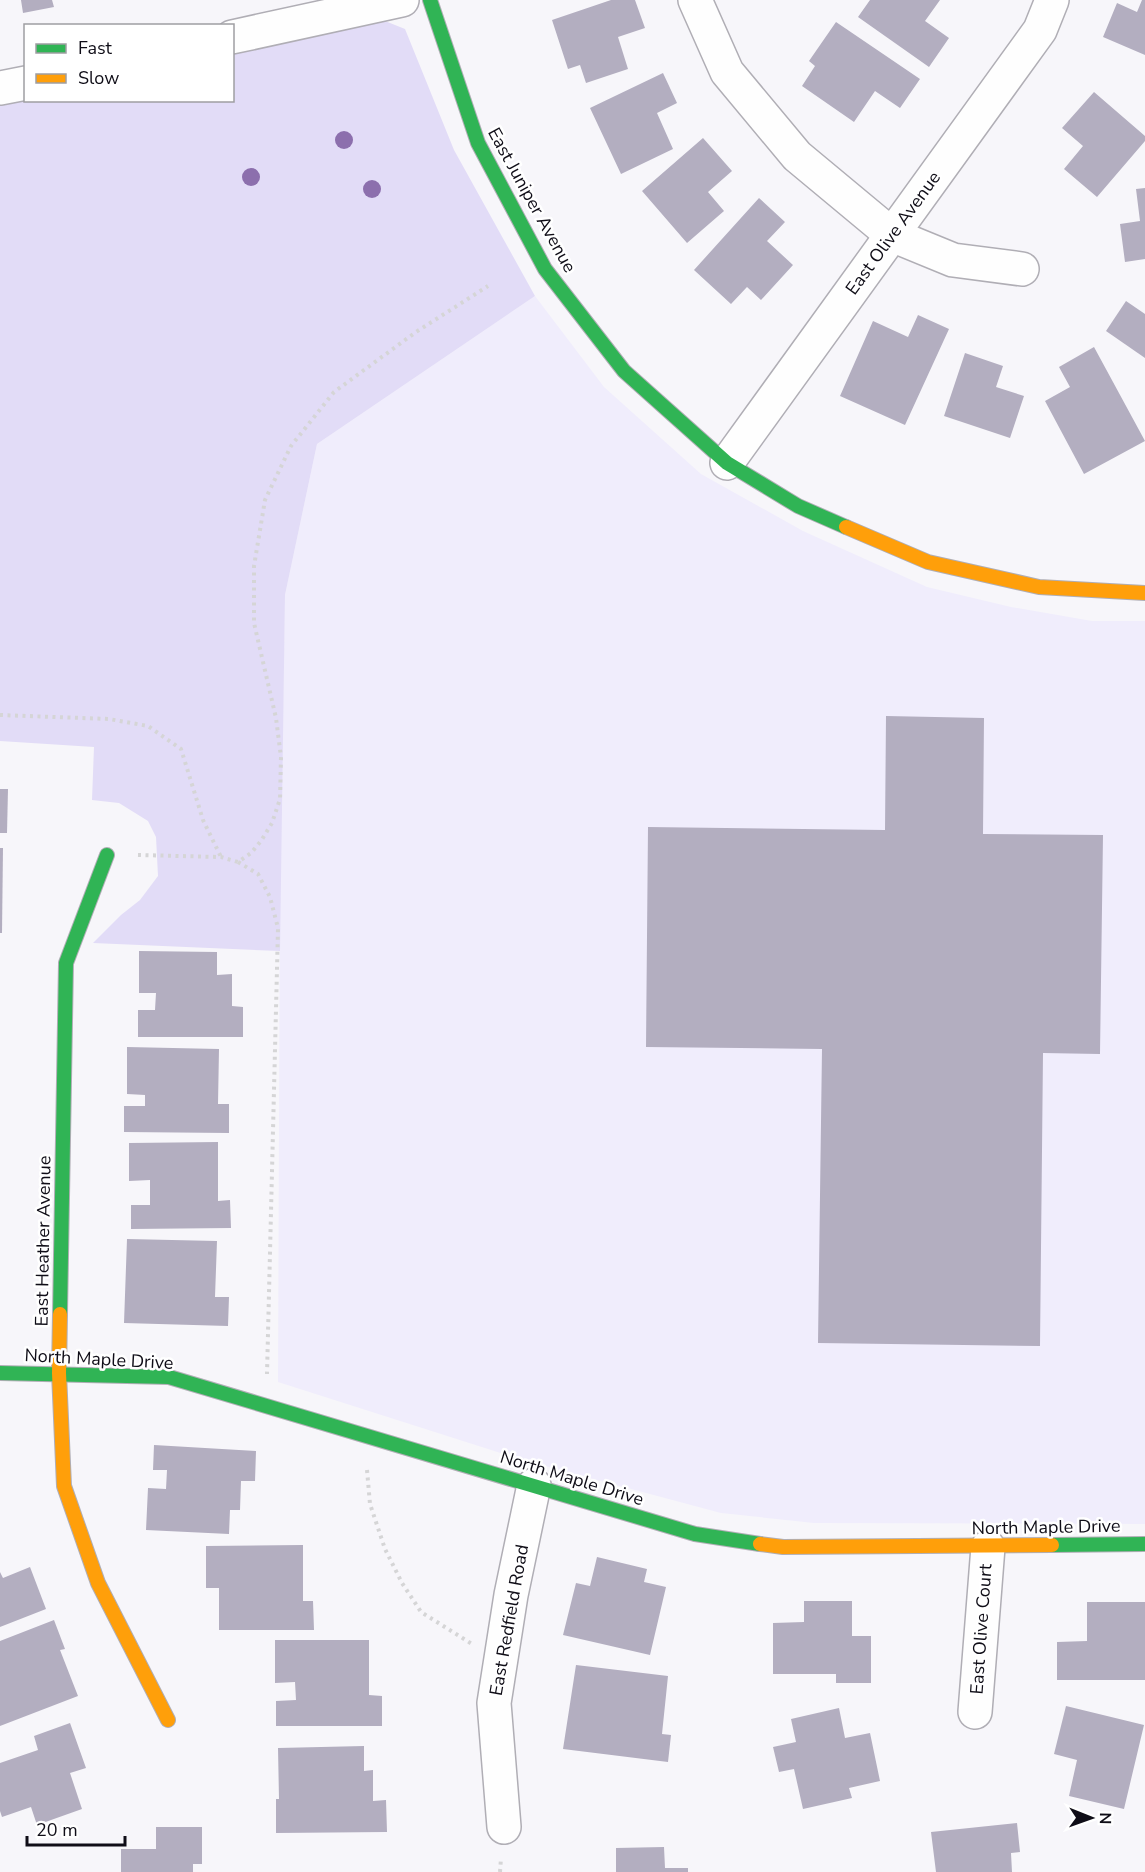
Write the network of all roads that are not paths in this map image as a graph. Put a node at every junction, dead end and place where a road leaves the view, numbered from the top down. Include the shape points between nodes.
1 (402, 0) edge
2 (430, 0) edge
3 (695, 0) edge
4 (1052, 0) edge
5 (234, 37) edge
6 (24, 83) edge
7 (0, 88) edge
8 (892, 235) junction
9 (1022, 268) dead end
10 (727, 463) junction
11 (1145, 593) edge
12 (106, 855) road end
13 (0, 1373) edge
14 (59, 1373) junction
15 (534, 1485) junction
16 (1145, 1544) edge
17 (987, 1546) junction
18 (975, 1712) dead end
19 (168, 1720) dead end
20 (504, 1827) dead end

1 - 5 street
2 - 10 street, East Juniper Avenue via 478,144 545,269 624,371
3 - 8 street via 727,72 797,156
4 - 8 street, East Olive Avenue via 1040,30
6 - 7 street
8 - 9 street via 953,260
8 - 10 street, East Olive Avenue
10 - 11 street, East Juniper Avenue via 798,506 928,562 1039,587
12 - 14 street, East Heather Avenue via 66,963
13 - 14 street, North Maple Drive
14 - 15 street, North Maple Drive via 170,1377
14 - 19 street, East Heather Avenue via 64,1486 98,1583
15 - 17 street, North Maple Drive via 695,1534 783,1547
15 - 20 street, East Redfield Road via 494,1703
16 - 17 street, North Maple Drive
17 - 18 street, East Olive Court

